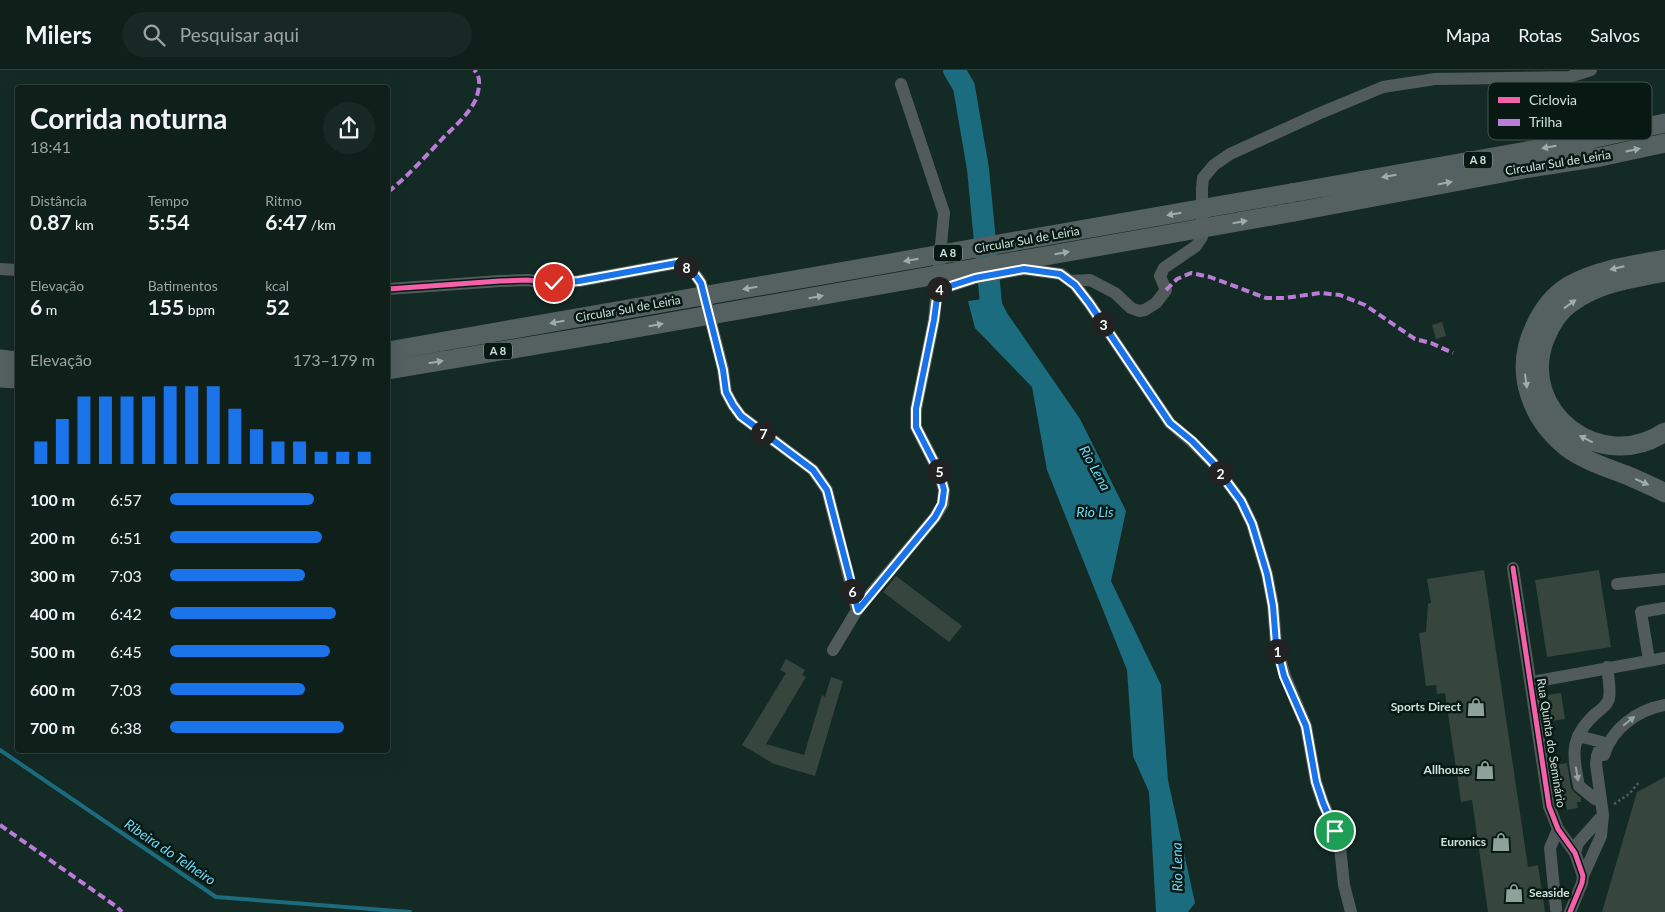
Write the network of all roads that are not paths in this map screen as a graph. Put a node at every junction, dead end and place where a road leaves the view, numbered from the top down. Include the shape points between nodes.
1 (1591, 70) edge
2 (901, 84) dead end
3 (1665, 123) edge
4 (1652, 126) edge
5 (1587, 140) edge
6 (1665, 143) edge
7 (1665, 259) edge
8 (0, 269) edge
9 (15, 270) edge
10 (1665, 272) edge
11 (1070, 281) junction
12 (390, 289) edge
13 (938, 290) junction
14 (390, 350) edge
15 (0, 360) edge
16 (15, 361) edge
17 (390, 370) edge
18 (0, 378) edge
19 (15, 380) edge
20 (1665, 432) edge
21 (1665, 493) edge
22 (1514, 568) dead end
23 (1665, 578) edge
24 (1616, 584) dead end
25 (1665, 608) edge
26 (858, 610) junction
27 (833, 650) dead end
28 (1665, 658) edge
29 (1649, 660) junction
30 (1607, 668) junction
31 (1532, 682) junction
32 (1665, 705) edge
33 (1578, 736) junction
34 (1598, 777) junction
35 (1607, 802) junction
36 (1603, 815) junction
37 (1558, 829) junction
38 (1601, 836) junction
39 (1574, 853) junction
40 (1583, 876) junction
41 (1556, 909) dead end
42 (1351, 912) edge
43 (1570, 912) edge

1 - 11 street via 1570,77 1436,79 1382,87 1238,150 1214,166 1203,178 1202,237 1196,246 1164,268 1160,276 1166,290 1156,303 1145,310 1131,308 1115,293 1090,280
2 - 13 street via 944,213
3 -> 4 highway, Circular Sul de Leiria / A 8, bridge
5 -> 14 highway, Circular Sul de Leiria / A 8, bridge
17 -> 6 highway, Circular Sul de Leiria / A 8, bridge via 1294,212
7 -> 21 highway via 1599,273 1558,294 1542,311 1532,333 1527,346 1525,371 1534,407 1547,429 1561,442 1578,455
8 - 9 street
20 -> 10 highway via 1645,443 1624,447 1581,437 1562,423 1552,410 1544,395 1540,369 1542,345 1560,311 1604,286
11 - 13 street via 1060,274 1024,269 975,278
11 - 42 street via 1089,303 1170,423 1213,463 1241,501 1252,524 1267,574 1276,644 1284,676 1306,726 1316,782 1340,847
12 - 26 street via 527,280 554,283 677,263 688,267 701,283 726,392 733,405 741,416 813,470 827,490
13 - 26 street via 916,409 916,427 939,472 944,490 942,504 935,517
15 - 16 highway
18 - 19 highway
22 - 31 street, Rua Quinta do Seminário
23 - 24 street
25 - 29 street via 1641,612
26 - 27 street
28 - 29 street
29 - 30 street
30 - 31 street
30 - 33 street via 1610,698
31 - 37 street, Rua Quinta do Seminário via 1549,806
34 -> 32 street via 1606,750 1618,731 1634,717
33 - 34 street via 1602,742 1596,764
33 -> 35 street via 1573,756 1579,786
34 - 35 street
35 - 36 street
36 - 38 street
36 - 39 street via 1578,843
37 - 39 street, Rua Quinta do Seminário
37 - 41 street via 1550,848
38 - 39 street via 1588,849
38 - 40 street
39 - 40 street, Rua Quinta do Seminário
40 - 43 street

